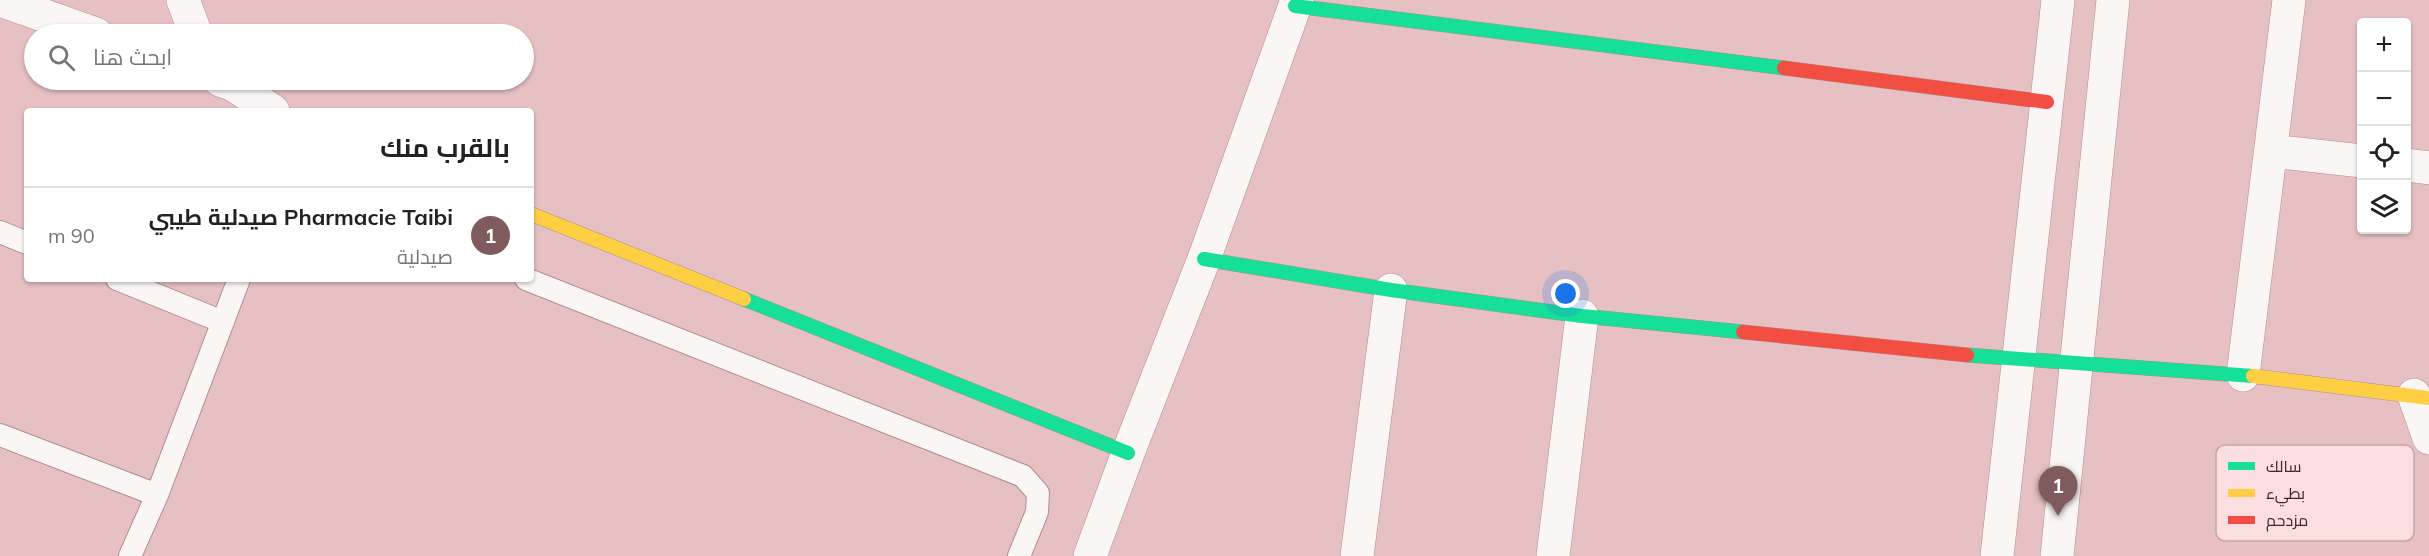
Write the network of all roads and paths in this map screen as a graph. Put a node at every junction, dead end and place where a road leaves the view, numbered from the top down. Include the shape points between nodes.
1 (0, 0) edge
2 (183, 0) edge
3 (2058, 0) edge
4 (2113, 0) edge
5 (2289, 0) edge
6 (1296, 3) edge
7 (68, 24) edge
8 (192, 24) edge
9 (241, 90) edge
10 (2047, 102) junction
11 (268, 108) edge
12 (2272, 151) junction
13 (2357, 161) edge
14 (2411, 166) edge
15 (2429, 168) edge
16 (534, 215) edge
17 (0, 232) edge
18 (24, 242) edge
19 (1204, 259) junction
20 (124, 282) edge
21 (237, 282) edge
22 (534, 282) edge
23 (1391, 290) junction
24 (1582, 316) junction
25 (224, 322) junction
26 (2018, 360) junction
27 (2077, 363) junction
28 (2243, 375) junction
29 (2421, 397) edge
30 (0, 435) edge
31 (2429, 438) edge
32 (1128, 453) junction
33 (157, 495) junction
34 (130, 556) edge
35 (1019, 556) edge
36 (1090, 556) edge
37 (1357, 556) edge
38 (1553, 556) edge
39 (1997, 556) edge
40 (2057, 556) edge

1 - 7 street
2 - 8 street
3 - 10 street
4 - 27 street
5 - 12 street
6 - 10 street
6 - 19 street
9 - 11 street
10 - 26 street
12 - 13 street
12 - 28 street
14 - 15 street
16 - 32 street
17 - 18 lane
19 - 23 street
19 - 32 street
20 - 25 lane
21 - 25 lane
22 - 35 lane via 1023,476 1038,493 1037,512
23 - 24 street
23 - 37 street
24 - 26 street
24 - 38 street
25 - 33 lane
26 - 27 street
26 - 39 street
27 - 28 street
27 - 40 street
28 - 29 street
29 - 31 street
30 - 33 lane
32 - 36 street
33 - 34 lane

